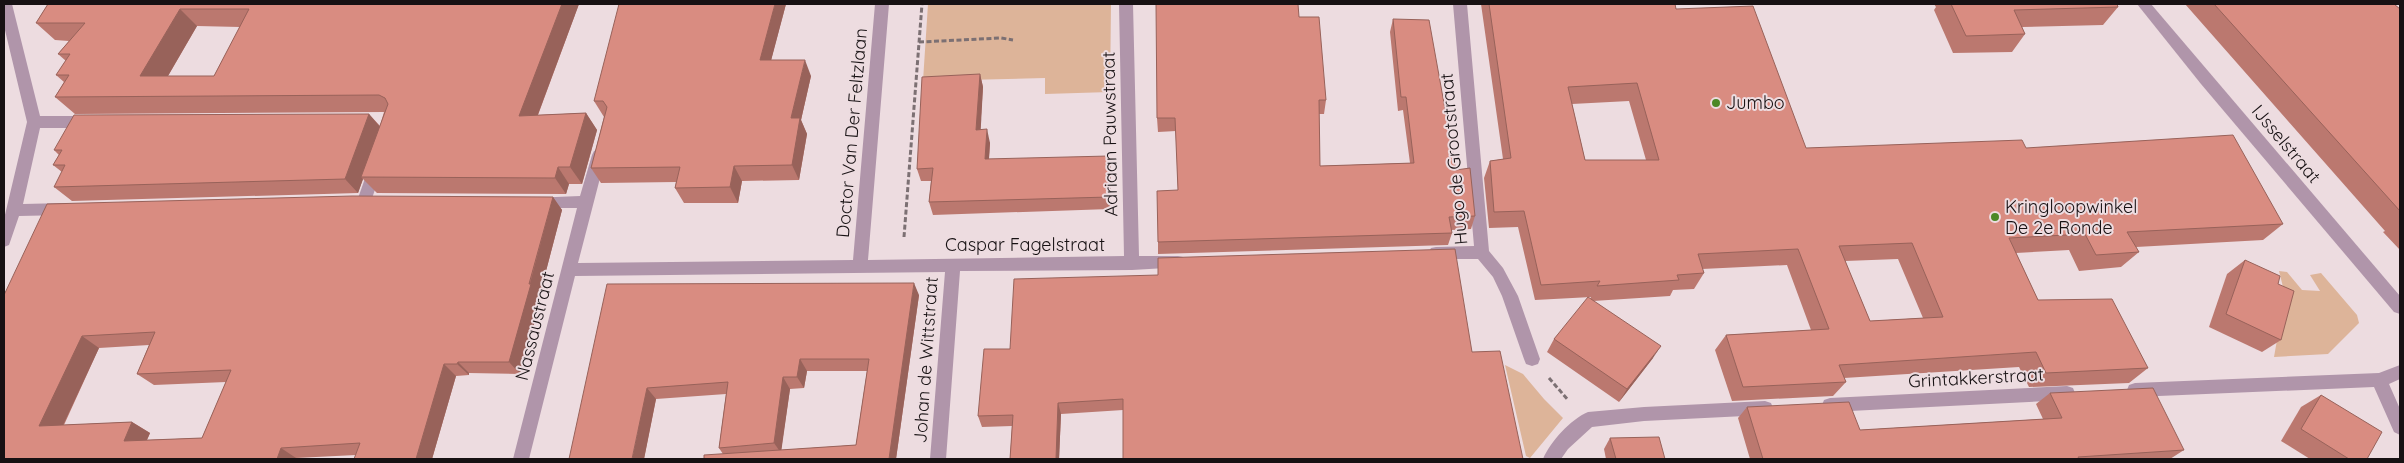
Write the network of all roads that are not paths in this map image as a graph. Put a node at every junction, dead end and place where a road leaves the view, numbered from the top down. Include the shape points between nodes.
1 (5, 4) edge
2 (882, 4) edge
3 (1126, 4) edge
4 (1460, 4) edge
5 (2144, 4) edge
6 (34, 122) junction
7 (104, 122) edge
8 (603, 140) edge
9 (380, 156) edge
10 (383, 201) edge
11 (519, 202) edge
12 (586, 202) junction
13 (84, 208) edge
14 (14, 210) junction
15 (4, 241) edge
16 (1482, 252) junction
17 (1424, 254) edge
18 (1190, 262) edge
19 (953, 264) junction
20 (1132, 264) junction
21 (860, 265) junction
22 (568, 270) junction
23 (2400, 307) edge
24 (1532, 359) road end
25 (2400, 372) edge
26 (2378, 380) junction
27 (2118, 391) edge
28 (2078, 393) edge
29 (1812, 406) edge
30 (1782, 407) edge
31 (2400, 427) edge
32 (521, 459) edge
33 (938, 459) edge
34 (1551, 459) edge

1 - 6 street
2 - 21 street, Doctor Van Der Feltzlaan
3 - 20 street, Adriaan Pauwstraat
4 - 16 street, Hugo de Grootstraat
5 - 23 street, IJsselstraat
6 - 7 street
6 - 14 street
8 - 12 street, Nassaustraat
9 - 10 street via 359,201
11 - 12 street
12 - 22 street, Nassaustraat
13 - 14 street
14 - 15 street
16 - 17 street
16 - 24 street, Hugo de Grootstraat via 1499,273 1514,302
18 - 20 street, Caspar Fagelstraat
19 - 20 street, Caspar Fagelstraat
19 - 21 street, Caspar Fagelstraat
19 - 33 street, Johan de Wittstraat
21 - 22 street, Caspar Fagelstraat
22 - 32 street, Nassaustraat
25 - 26 street
26 - 27 street
26 - 31 street
28 - 29 street, Grintakkerstraat
30 - 34 street via 1588,420

